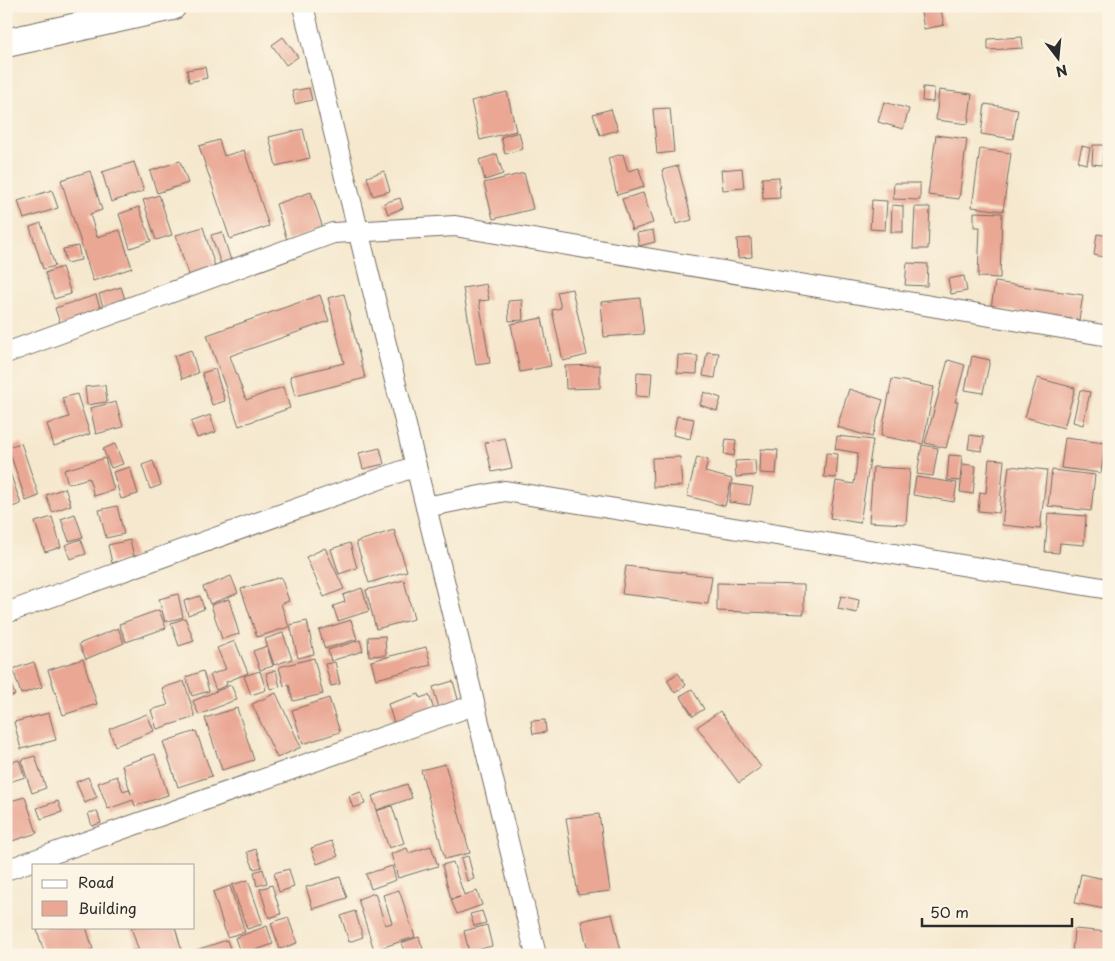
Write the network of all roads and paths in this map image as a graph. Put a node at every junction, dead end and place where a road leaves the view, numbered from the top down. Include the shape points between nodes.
1 (172, 6) edge
2 (303, 6) edge
3 (6, 43) edge
4 (358, 232) junction
5 (1109, 336) edge
6 (6, 353) edge
7 (416, 466) junction
8 (426, 507) junction
9 (1109, 589) edge
10 (6, 613) edge
11 (474, 705) junction
12 (6, 870) edge
13 (531, 954) edge

1 - 3 highway
2 - 4 street
4 - 5 street via 455,226
4 - 6 street via 333,233
4 - 7 street
7 - 8 street
7 - 10 street
8 - 9 street via 505,491
8 - 11 street
11 - 12 street
11 - 13 street

